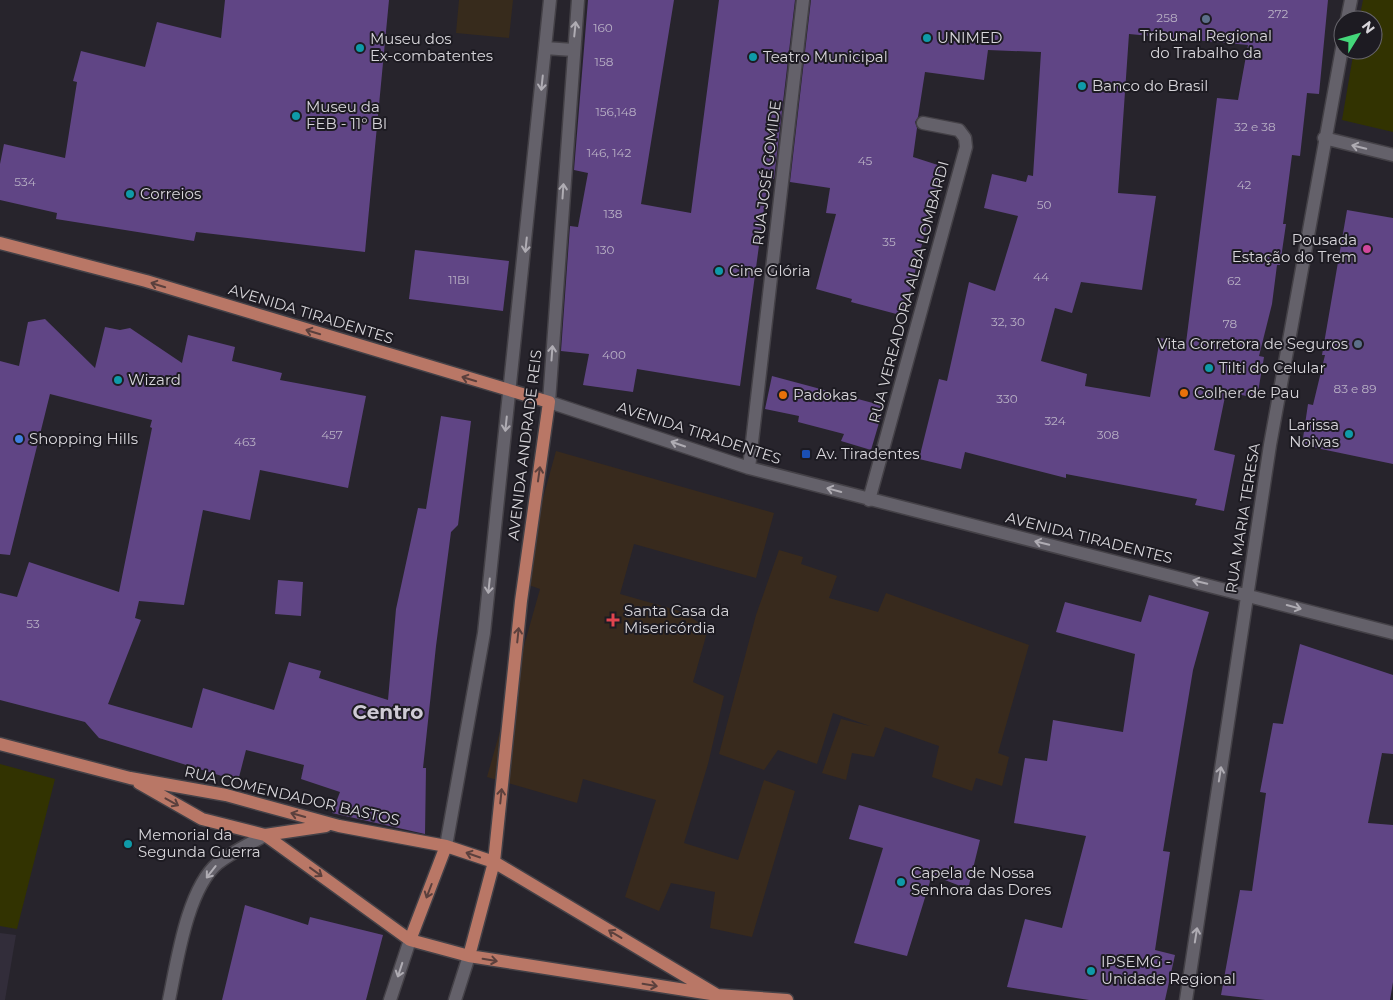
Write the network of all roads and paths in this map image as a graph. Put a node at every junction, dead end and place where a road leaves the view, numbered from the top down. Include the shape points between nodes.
1 (550, 0) edge
2 (578, 0) edge
3 (804, 0) edge
4 (545, 48) junction
5 (573, 50) junction
6 (1339, 60) edge
7 (923, 123) dead end
8 (1324, 138) junction
9 (1393, 155) edge
10 (0, 244) edge
11 (510, 392) junction
12 (549, 402) junction
13 (749, 468) junction
14 (869, 500) junction
15 (1247, 594) junction
16 (1393, 633) edge
17 (0, 744) edge
18 (130, 778) junction
19 (339, 826) junction
20 (265, 835) junction
21 (446, 846) junction
22 (494, 862) junction
23 (410, 940) junction
24 (469, 956) junction
25 (717, 995) junction
26 (169, 1000) edge
27 (390, 1000) edge
28 (455, 1000) edge
29 (786, 1000) edge
30 (1186, 1000) edge

1 - 4 street, AVENIDA ANDRADE REIS
5 -> 2 street, AVENIDA ANDRADE REIS
3 - 13 street, RUA JOSÉ GOMIDE
4 - 5 street
4 -> 11 street, AVENIDA ANDRADE REIS
12 -> 5 street, AVENIDA ANDRADE REIS
6 - 8 street, RUA MARIA TERESA
7 - 14 street, RUA VEREADORA ALBA LOMBARDI via 959,130 966,146
9 -> 8 street
8 - 15 street, RUA MARIA TERESA
11 -> 10 main road, AVENIDA TIRADENTES via 146,281
11 - 12 main road, AVENIDA TIRADENTES
11 -> 21 street, AVENIDA ANDRADE REIS via 484,633
13 -> 12 street, AVENIDA TIRADENTES
22 -> 12 main road, AVENIDA ANDRADE REIS via 521,601
14 -> 13 street, AVENIDA TIRADENTES
15 -> 14 street, AVENIDA TIRADENTES
15 -> 16 street, AVENIDA TIRADENTES
30 -> 15 street, RUA MARIA TERESA
17 - 18 main road
19 -> 18 main road, RUA COMENDADOR BASTOS via 226,794
18 -> 20 main road, RUA COMENDADOR BASTOS via 202,819
19 - 20 main road
19 - 21 main road, RUA COMENDADOR BASTOS
20 -> 23 main road, RUA COMENDADOR BASTOS
20 -> 26 street via 218,864 202,884 187,919
22 -> 21 main road, RUA COMENDADOR BASTOS
21 -> 23 main road
22 - 24 main road, AVENIDA ANDRADE REIS
25 -> 22 main road, RUA COMENDADOR BASTOS
23 - 24 main road, RUA COMENDADOR BASTOS
23 -> 27 street
24 -> 25 main road, RUA COMENDADOR BASTOS
24 - 28 street
25 - 29 main road, RUA COMENDADOR BASTOS

